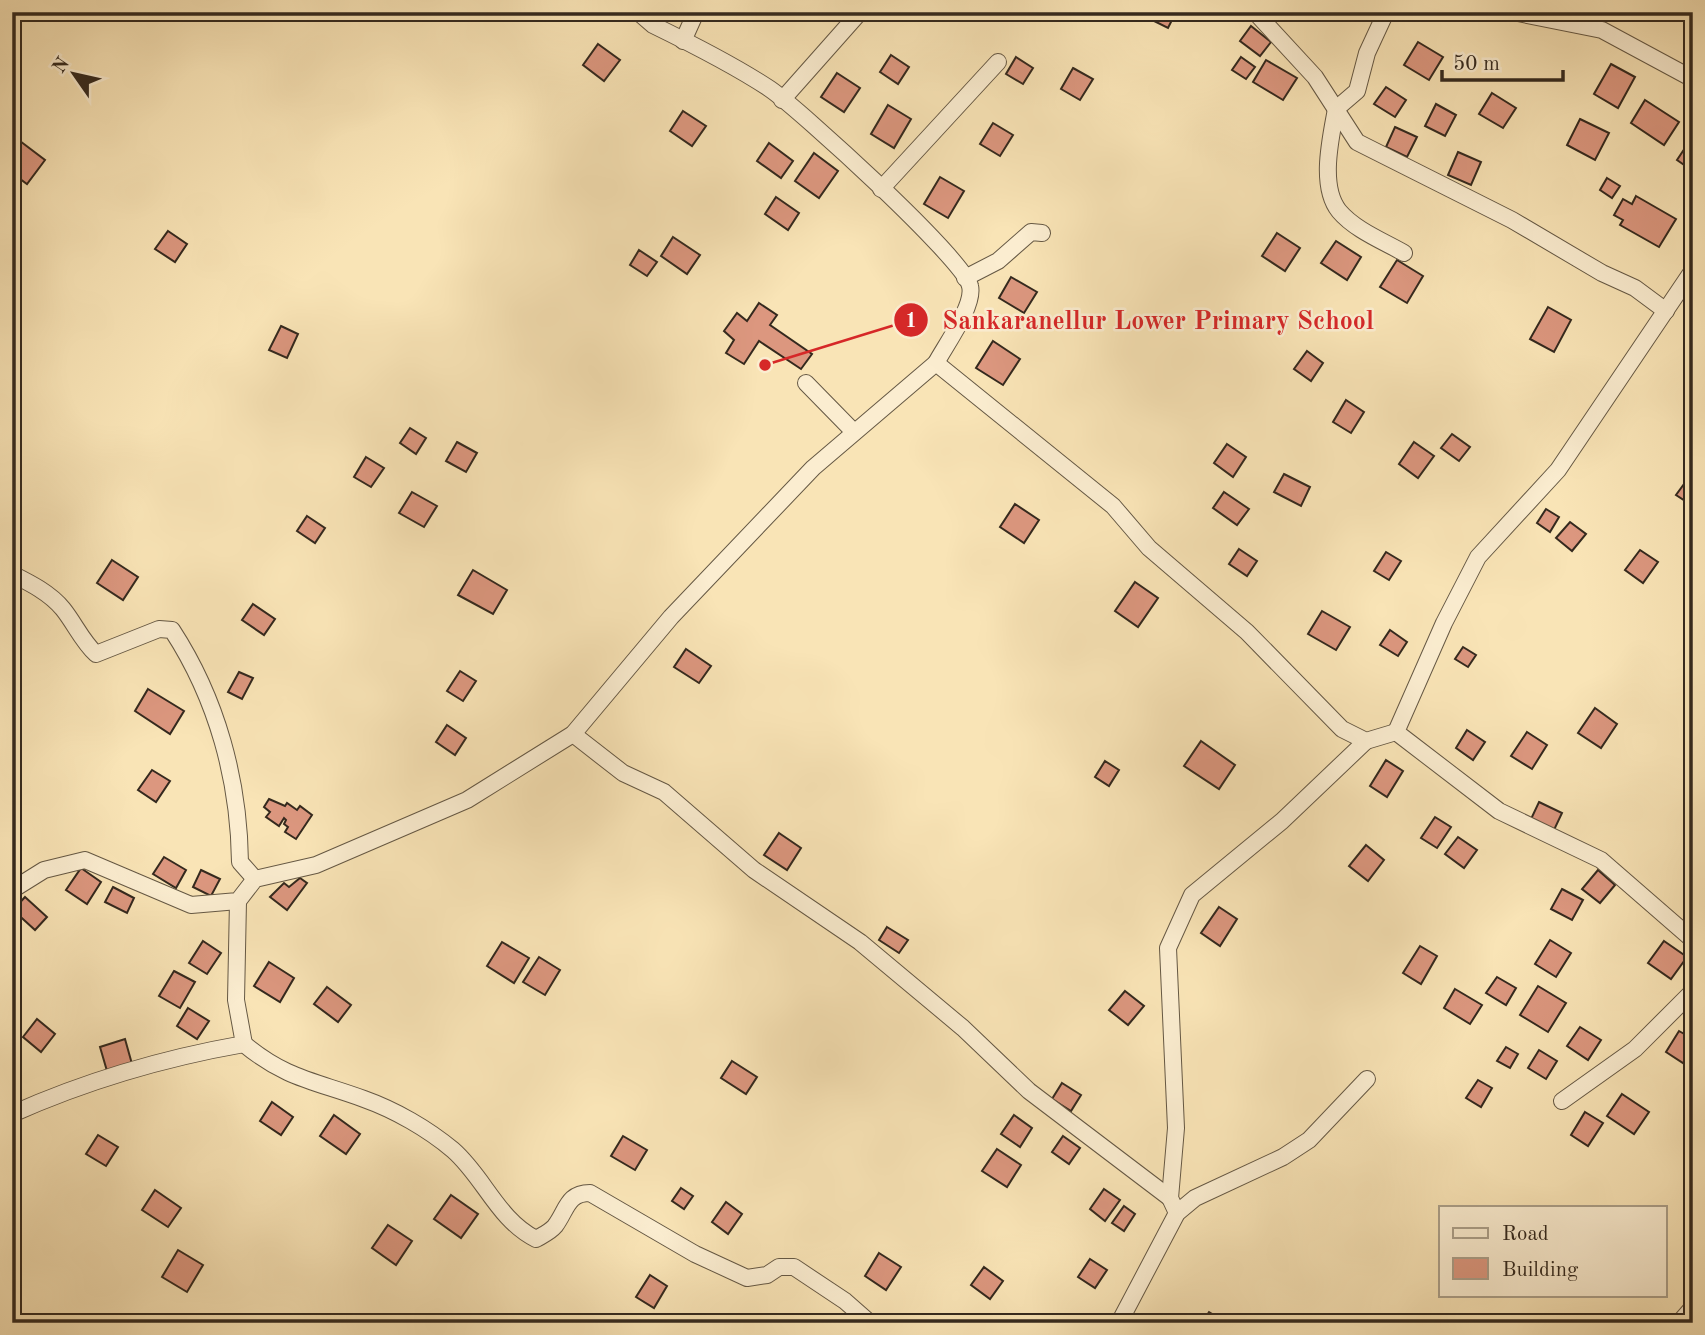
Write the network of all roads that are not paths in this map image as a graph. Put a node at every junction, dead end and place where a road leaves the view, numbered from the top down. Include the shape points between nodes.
1 (638, 12) edge
2 (696, 12) edge
3 (860, 12) edge
4 (1255, 12) edge
5 (1386, 12) edge
6 (1513, 12) edge
7 (683, 41) junction
8 (998, 62) dead end
9 (1693, 79) edge
10 (782, 100) junction
11 (1336, 108) junction
12 (881, 189) junction
13 (1042, 233) dead end
14 (1404, 253) dead end
15 (1693, 270) edge
16 (965, 278) junction
17 (1666, 311) junction
18 (936, 363) junction
19 (806, 383) dead end
20 (854, 432) junction
21 (12, 574) edge
22 (1396, 732) junction
23 (573, 734) junction
24 (1367, 741) junction
25 (255, 879) junction
26 (12, 890) edge
27 (238, 901) junction
28 (1693, 940) edge
29 (1693, 990) edge
30 (244, 1044) junction
31 (1367, 1079) dead end
32 (1562, 1101) dead end
33 (12, 1114) edge
34 (1170, 1198) junction
35 (1177, 1213) junction
36 (1693, 1307) edge
37 (870, 1323) edge
38 (1119, 1323) edge
39 (1679, 1323) edge

1 - 7 street
2 - 7 street
3 - 10 street
4 - 11 street via 1315,77
5 - 11 street via 1367,53 1357,91
6 - 9 street via 1602,30
7 - 10 street
8 - 12 street
10 - 12 street
11 - 14 street via 1328,162 1338,210
11 - 17 street via 1357,142 1512,220 1635,288
12 - 16 street via 954,261
13 - 16 street via 1031,232 999,261
15 - 17 street
16 - 18 street via 970,286 968,305
17 - 22 street via 1558,470 1478,557
18 - 20 street
18 - 24 street via 1113,506 1149,548 1247,632 1342,729
19 - 20 street
20 - 23 street via 813,468 671,617
21 - 25 street via 62,608 96,654 159,629 172,630 228,754 240,816 240,862
22 - 24 street
22 - 28 street via 1499,811 1601,860
23 - 25 street via 467,800 316,865
23 - 34 street via 624,773 664,792 754,870 860,942 963,1028 1029,1091
24 - 34 street via 1282,821 1192,895 1168,948 1176,1128
25 - 27 street
26 - 27 street via 44,870 85,860 191,905
27 - 30 street via 236,1000
29 - 32 street via 1635,1049
30 - 33 street via 128,1071
30 - 37 street via 269,1065 297,1079 367,1100 425,1130 455,1152 521,1231 536,1239 553,1229 569,1200 578,1193 590,1193 695,1254 747,1278 794,1267
31 - 35 street via 1309,1140 1195,1198
34 - 35 street
35 - 38 street
36 - 39 street

